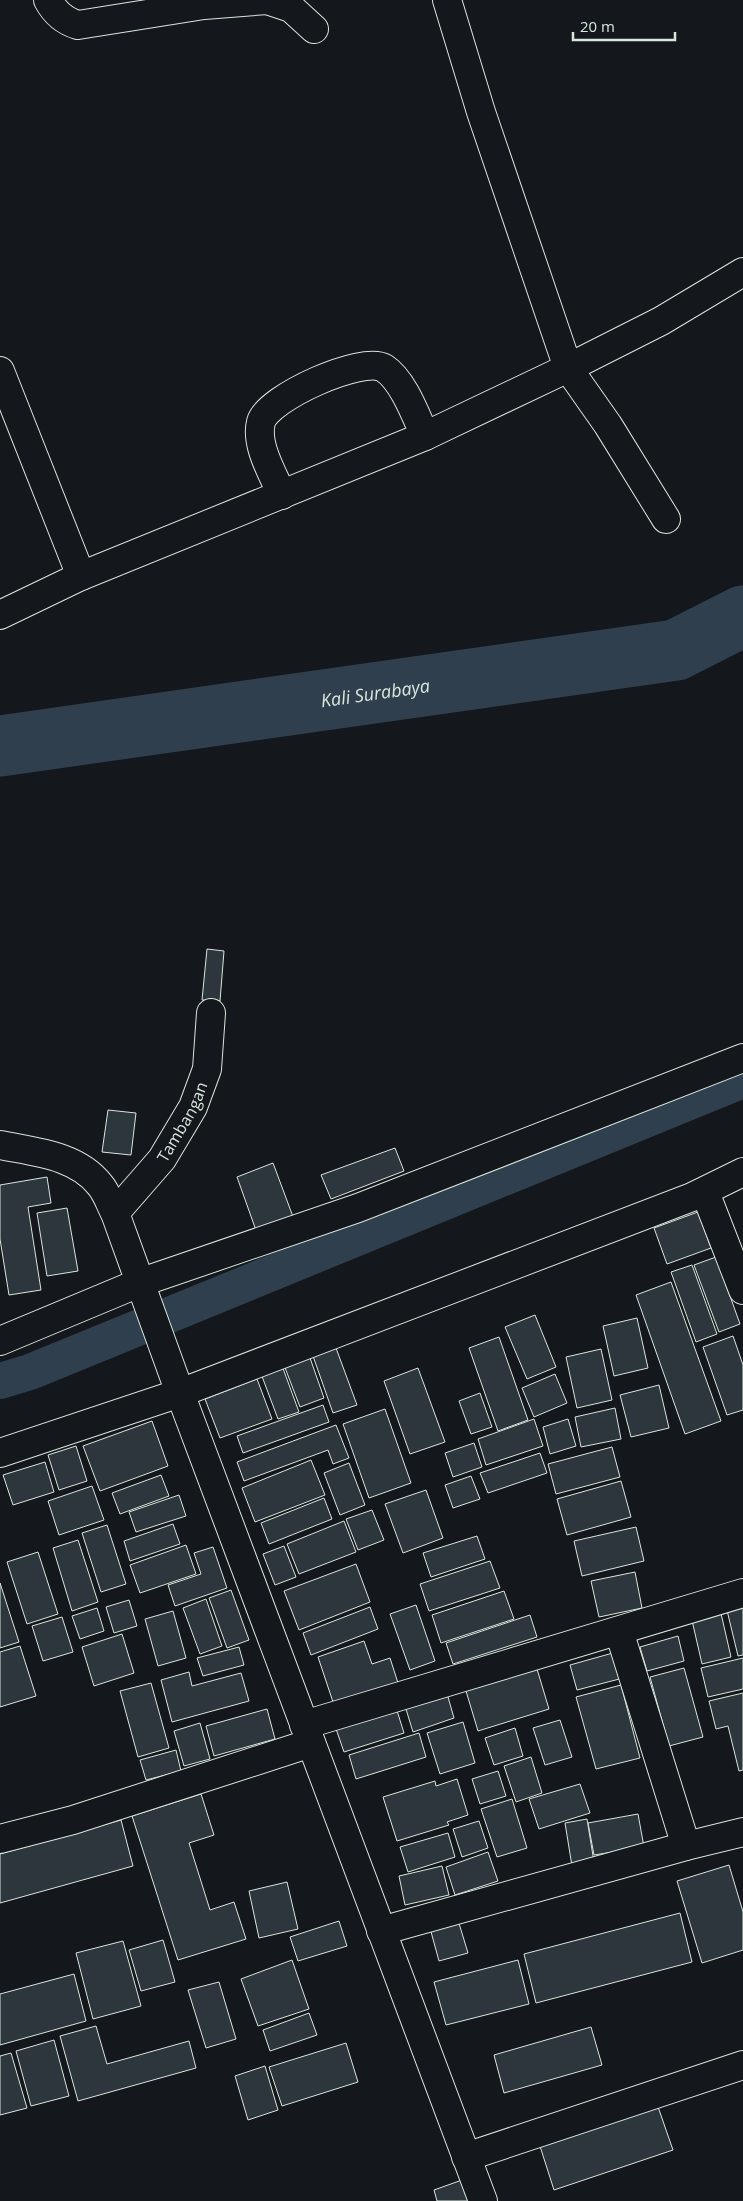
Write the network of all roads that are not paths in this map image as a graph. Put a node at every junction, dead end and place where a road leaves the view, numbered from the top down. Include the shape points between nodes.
1 (48, 0) edge
2 (267, 0) edge
3 (447, 0) edge
4 (314, 29) dead end
5 (743, 272) edge
6 (568, 368) junction
7 (0, 371) edge
8 (425, 436) junction
9 (282, 495) junction
10 (666, 519) dead end
11 (81, 576) junction
12 (0, 615) edge
13 (211, 1014) dead end
14 (743, 1058) edge
15 (0, 1145) edge
16 (743, 1172) edge
17 (705, 1192) junction
18 (115, 1213) junction
19 (142, 1290) junction
20 (743, 1290) edge
21 (0, 1341) edge
22 (180, 1393) junction
23 (0, 1453) edge
24 (743, 1593) edge
25 (620, 1630) junction
26 (308, 1734) junction
27 (743, 1832) edge
28 (0, 1839) edge
29 (686, 1846) junction
30 (382, 1931) junction
31 (743, 2065) edge
32 (466, 2158) junction
33 (483, 2201) edge

1 - 2 street via 58,15 78,25 204,5
2 - 4 street via 292,8
3 - 6 street via 481,112
5 - 6 street via 661,321
6 - 8 street
6 - 10 street via 608,425
7 - 11 street
8 - 9 street
8 - 9 street via 403,391 382,367 360,365 342,372 284,397 264,414 260,431 263,450
9 - 11 street
11 - 12 street
13 - 18 street, Tambangan via 207,1069 193,1108 162,1159
14 - 19 street
15 - 18 street via 58,1158 82,1168 102,1187
16 - 17 street
17 - 20 street
17 - 22 street
18 - 19 street
19 - 21 street
19 - 22 street
22 - 23 street
22 - 26 street
24 - 25 street
25 - 26 street
25 - 29 street
26 - 28 street via 73,1820
26 - 30 street
27 - 29 street
29 - 30 street
30 - 32 street
31 - 32 street
32 - 33 street

